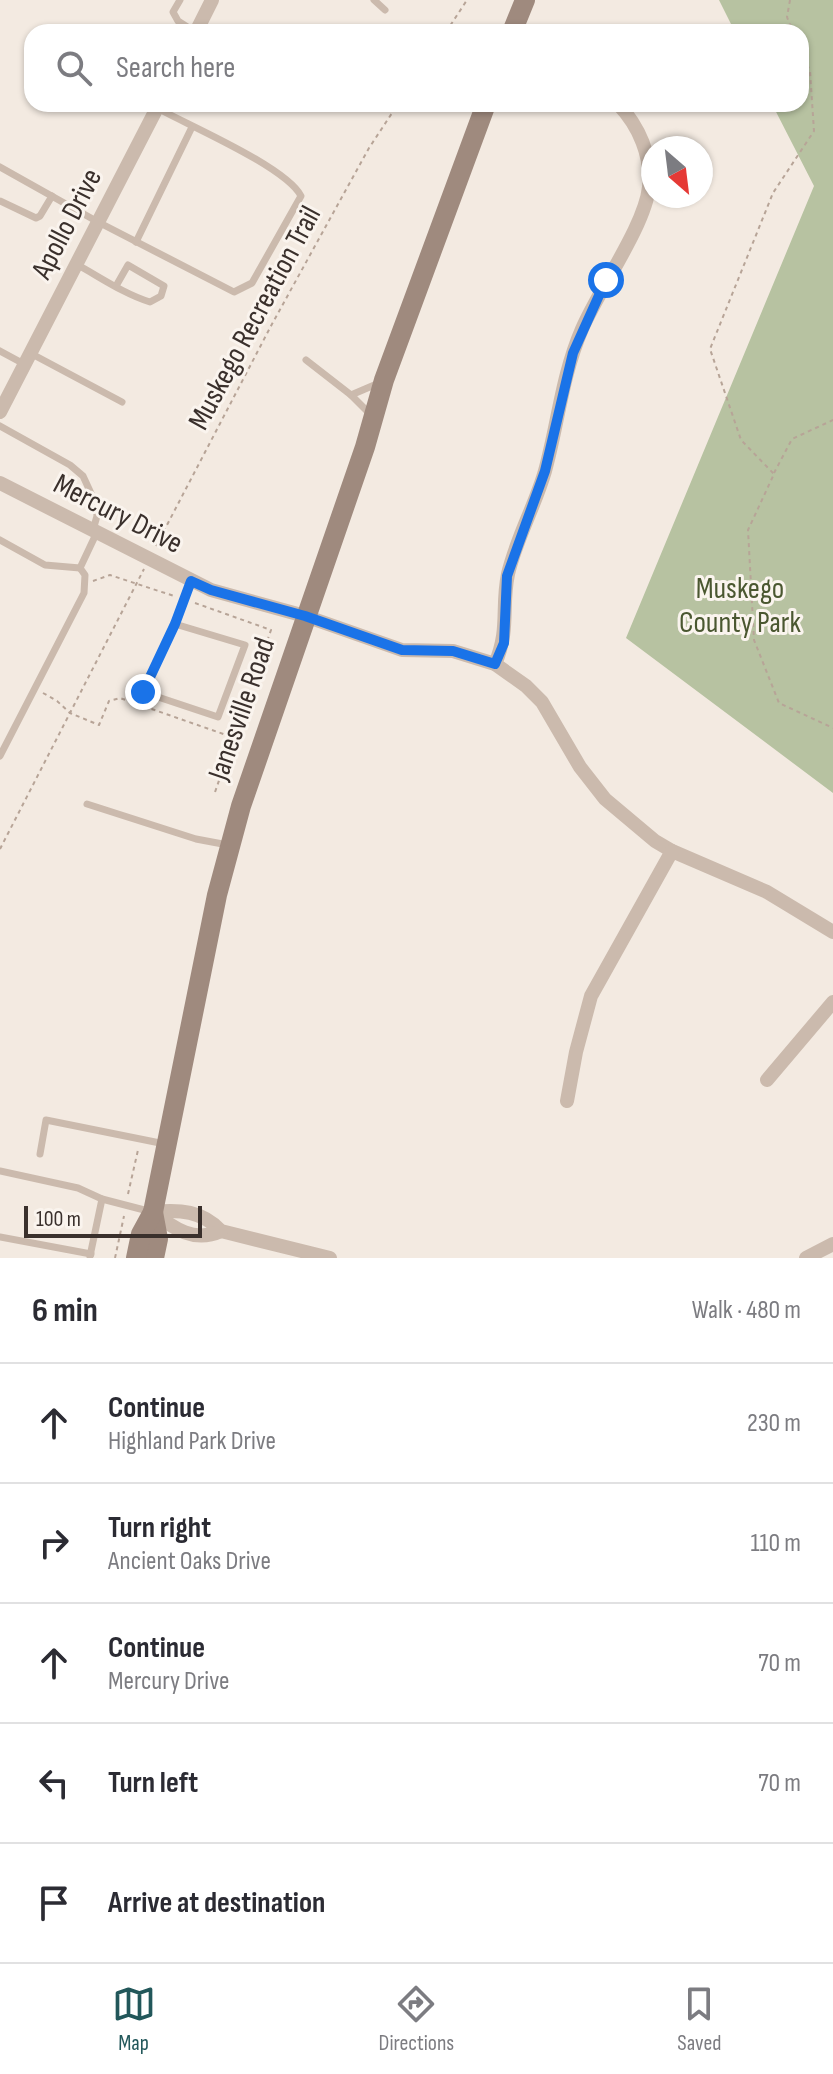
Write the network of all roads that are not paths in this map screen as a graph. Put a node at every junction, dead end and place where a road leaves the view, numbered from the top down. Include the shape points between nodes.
1 (180, 0) edge
2 (212, 0) edge
3 (374, 0) edge
4 (525, 0) edge
5 (385, 10) dead end
6 (183, 24) edge
7 (199, 24) edge
8 (515, 24) edge
9 (155, 112) edge
10 (168, 112) edge
11 (483, 112) edge
12 (624, 112) edge
13 (192, 127) junction
14 (0, 167) edge
15 (52, 196) junction
16 (0, 201) edge
17 (98, 222) junction
18 (136, 242) junction
19 (76, 264) junction
20 (116, 286) junction
21 (0, 351) edge
22 (27, 359) junction
23 (306, 360) dead end
24 (384, 380) junction
25 (351, 395) junction
26 (122, 402) dead end
27 (0, 412) edge
28 (374, 417) junction
29 (0, 426) edge
30 (0, 483) edge
31 (95, 531) junction
32 (0, 540) edge
33 (80, 568) junction
34 (191, 581) junction
35 (305, 616) junction
36 (175, 624) junction
37 (495, 664) junction
38 (0, 756) edge
39 (87, 804) dead end
40 (230, 846) junction
41 (672, 851) junction
42 (833, 932) edge
43 (833, 1002) edge
44 (767, 1080) dead end
45 (567, 1101) dead end
46 (167, 1145) junction
47 (40, 1154) dead end
48 (0, 1171) edge
49 (102, 1199) junction
50 (153, 1212) junction
51 (0, 1237) edge
52 (833, 1244) edge
53 (90, 1256) edge
54 (136, 1258) edge
55 (154, 1258) edge
56 (330, 1258) edge
57 (806, 1258) edge

1 - 6 lane via 173,12
2 - 7 street
3 - 5 lane
4 - 8 main road
9 - 17 street, Apollo Drive
10 - 13 lane
11 - 24 main road, Janesville Road
12 - 37 street via 646,151 649,190 573,353 545,471 507,576 504,643
13 - 18 lane
13 - 18 lane via 277,171 301,196 252,283 234,292
14 - 15 lane
15 - 16 lane via 36,218
15 - 17 lane
17 - 18 lane
17 - 19 street, Apollo Drive
19 - 20 lane
19 - 22 street, Apollo Drive
20 - 20 lane via 150,302 161,296 164,286 128,265
21 - 22 lane
22 - 26 lane
22 - 27 street, Apollo Drive
23 - 25 lane
24 - 25 lane
24 - 28 main road, Janesville Road
25 - 28 lane
28 - 35 main road, Janesville Road
29 - 31 lane via 83,476 95,502
30 - 31 street, Mercury Drive
31 - 33 lane
31 - 34 street, Mercury Drive
32 - 33 lane via 45,565
33 - 38 lane via 84,593
34 - 35 street, Mercury Drive
34 - 36 lane
35 - 37 street, Mercury Drive via 402,650 453,651
35 - 40 main road, Janesville Road
36 - 36 lane via 143,692 218,717 245,645
37 - 41 street, Mercury Drive via 542,702 605,799
39 - 40 lane
40 - 46 main road, Janesville Road
41 - 42 street, Mercury Drive via 767,892
41 - 45 street via 591,996
43 - 44 street
46 - 47 lane via 46,1120
46 - 50 main road, Janesville Road
48 - 49 lane via 78,1188
49 - 50 lane
49 - 53 lane
50 - 54 main road, Janesville Road
50 - 55 main road, Janesville Road via 158,1239
50 - 56 street via 175,1229 207,1237 221,1231
51 - 53 lane
52 - 57 street

